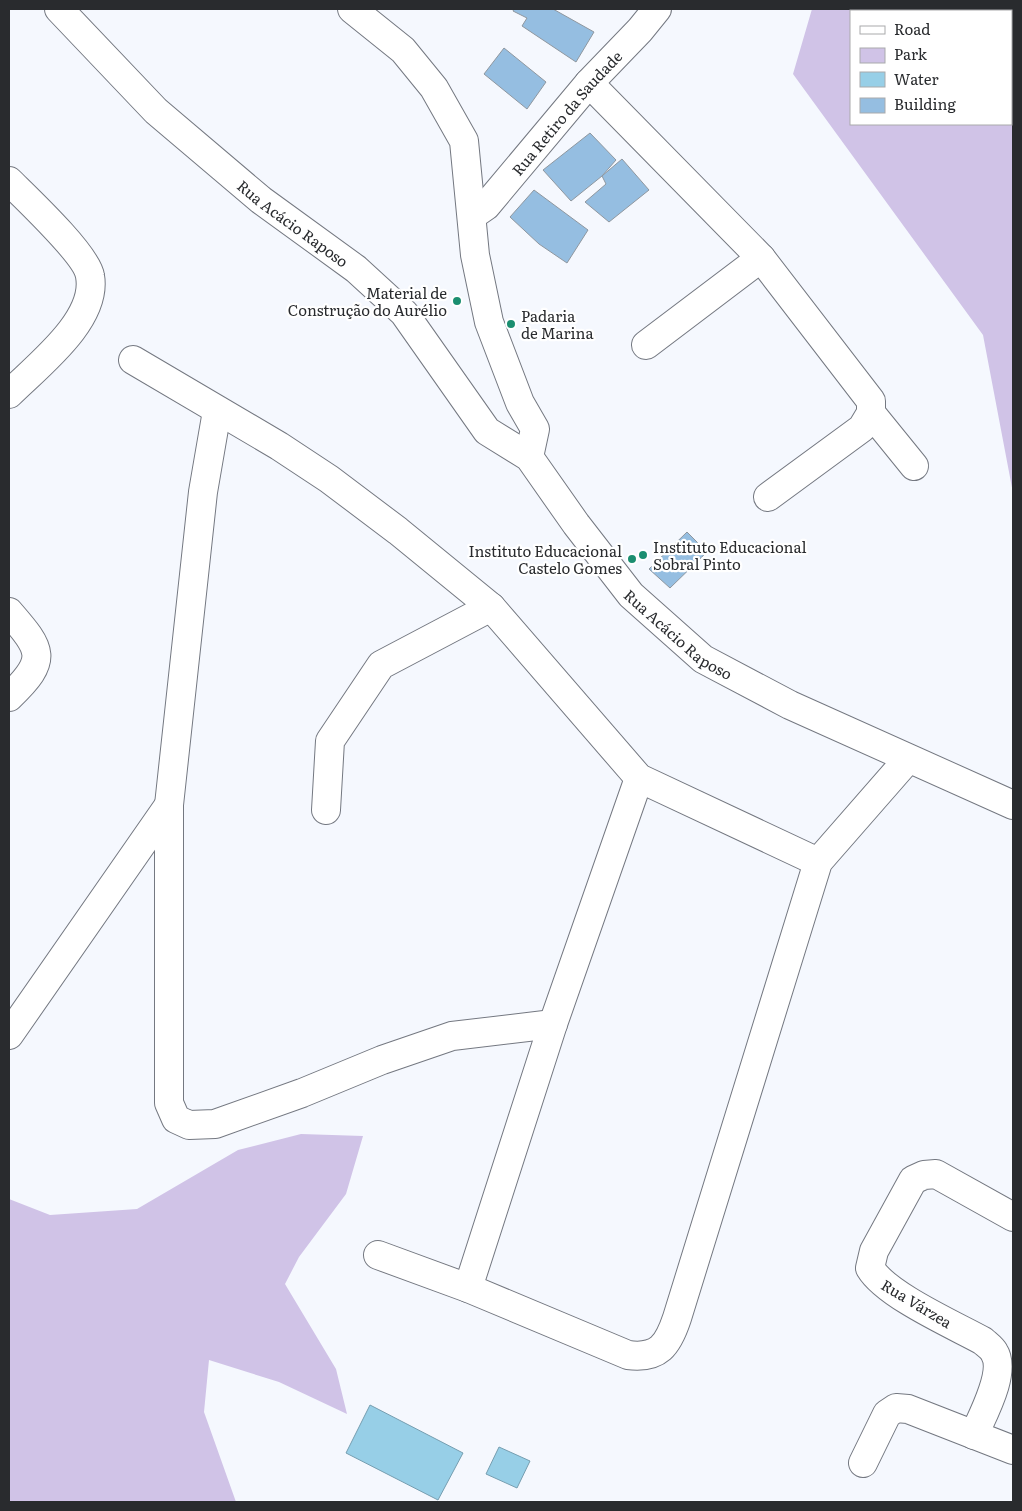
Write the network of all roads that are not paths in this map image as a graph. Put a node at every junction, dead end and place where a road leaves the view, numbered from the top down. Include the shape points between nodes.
1 (59, 9) edge
2 (657, 9) edge
3 (362, 12) edge
4 (589, 83) junction
5 (9, 181) edge
6 (473, 215) junction
7 (761, 258) junction
8 (646, 345) dead end
9 (133, 360) dead end
10 (9, 394) edge
11 (217, 411) junction
12 (871, 413) junction
13 (529, 457) junction
14 (914, 466) dead end
15 (768, 496) dead end
16 (491, 607) junction
17 (9, 612) edge
18 (9, 697) edge
19 (908, 759) junction
20 (639, 778) junction
21 (169, 805) junction
22 (1013, 806) edge
23 (326, 810) dead end
24 (818, 862) junction
25 (553, 1024) junction
26 (9, 1035) edge
27 (1013, 1217) edge
28 (378, 1254) dead end
29 (468, 1288) junction
30 (974, 1435) junction
31 (1013, 1450) edge
32 (863, 1463) dead end

1 - 13 street, Rua Acácio Raposo via 156,111 261,200 356,269 404,313 487,431
2 - 4 street, Rua Retiro da Saudade
3 - 6 street via 403,50 434,88 464,141
4 - 6 street, Rua Retiro da Saudade via 486,206
4 - 7 street
5 - 10 street via 74,248 90,275 87,304 71,333
6 - 13 street via 475,255 488,322 520,403 535,429
7 - 8 street
7 - 12 street via 860,384 871,400
9 - 11 street
11 - 16 street via 329,479
11 - 21 street via 203,492
12 - 14 street
12 - 15 street via 862,428
13 - 19 street, Rua Acácio Raposo via 631,595 703,659 790,705
16 - 20 street
16 - 23 street via 381,665 330,741
17 - 18 street via 33,640 37,654 34,669
19 - 22 street, Rua Acácio Raposo
19 - 24 street
20 - 24 street
20 - 25 street
21 - 25 street via 168,1103 176,1118 183,1122 189,1125 215,1124 452,1036
21 - 26 street
24 - 29 street via 677,1318 665,1344 659,1351 644,1357 628,1355
25 - 29 street
27 - 30 street, Rua Várzea via 936,1174 924,1175 913,1180 874,1251 870,1268 876,1278 890,1289 983,1341 994,1352 998,1365 994,1386
28 - 29 street
30 - 31 street
30 - 32 street via 908,1409 896,1408 888,1414

